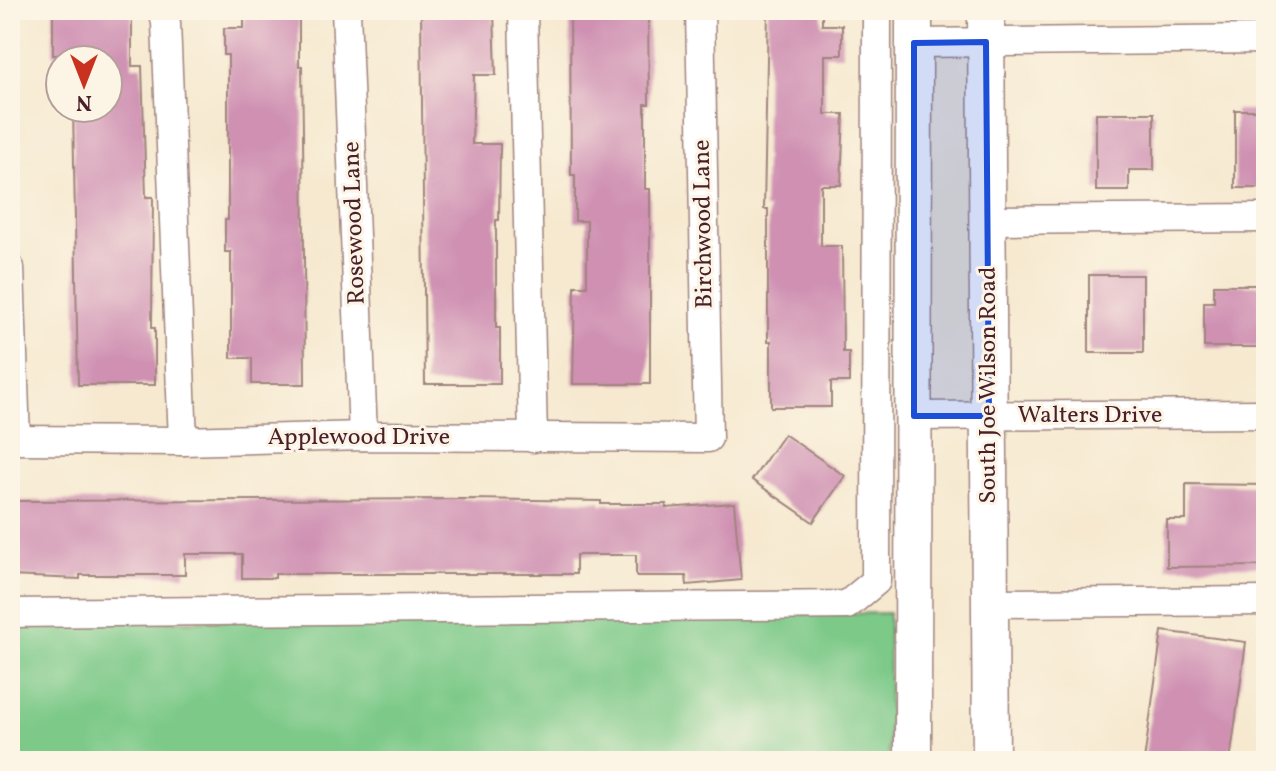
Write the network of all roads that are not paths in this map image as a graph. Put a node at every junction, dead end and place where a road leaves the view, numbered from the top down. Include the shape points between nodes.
1 (163, 10) edge
2 (346, 10) edge
3 (523, 10) edge
4 (700, 10) edge
5 (877, 10) edge
6 (986, 26) edge
7 (914, 27) edge
8 (1266, 39) edge
9 (1266, 218) edge
10 (988, 220) junction
11 (10, 268) edge
12 (1266, 414) edge
13 (914, 416) junction
14 (989, 416) junction
15 (363, 436) junction
16 (533, 438) junction
17 (708, 438) joint
18 (13, 440) edge
19 (183, 441) junction
20 (1266, 601) edge
21 (991, 603) junction
22 (10, 613) edge
23 (913, 761) edge
24 (991, 761) edge

1 - 19 street
2 - 15 street, Rosewood Lane
3 - 16 street
4 - 17 street, Birchwood Lane
5 - 22 street via 876,581 847,605
6 - 7 street
6 - 8 street
6 - 10 main road, South Joe Wilson Road
7 - 13 main road
9 - 10 street
10 - 14 main road, South Joe Wilson Road
11 - 18 street
12 - 14 street, Walters Drive
13 - 14 street, Walters Drive
13 - 23 main road
14 - 21 main road, South Joe Wilson Road
15 - 16 street, Applewood Drive
15 - 19 street, Applewood Drive
16 - 17 street, Applewood Drive
18 - 19 street, Applewood Drive
20 - 21 street
21 - 24 main road, South Joe Wilson Road

